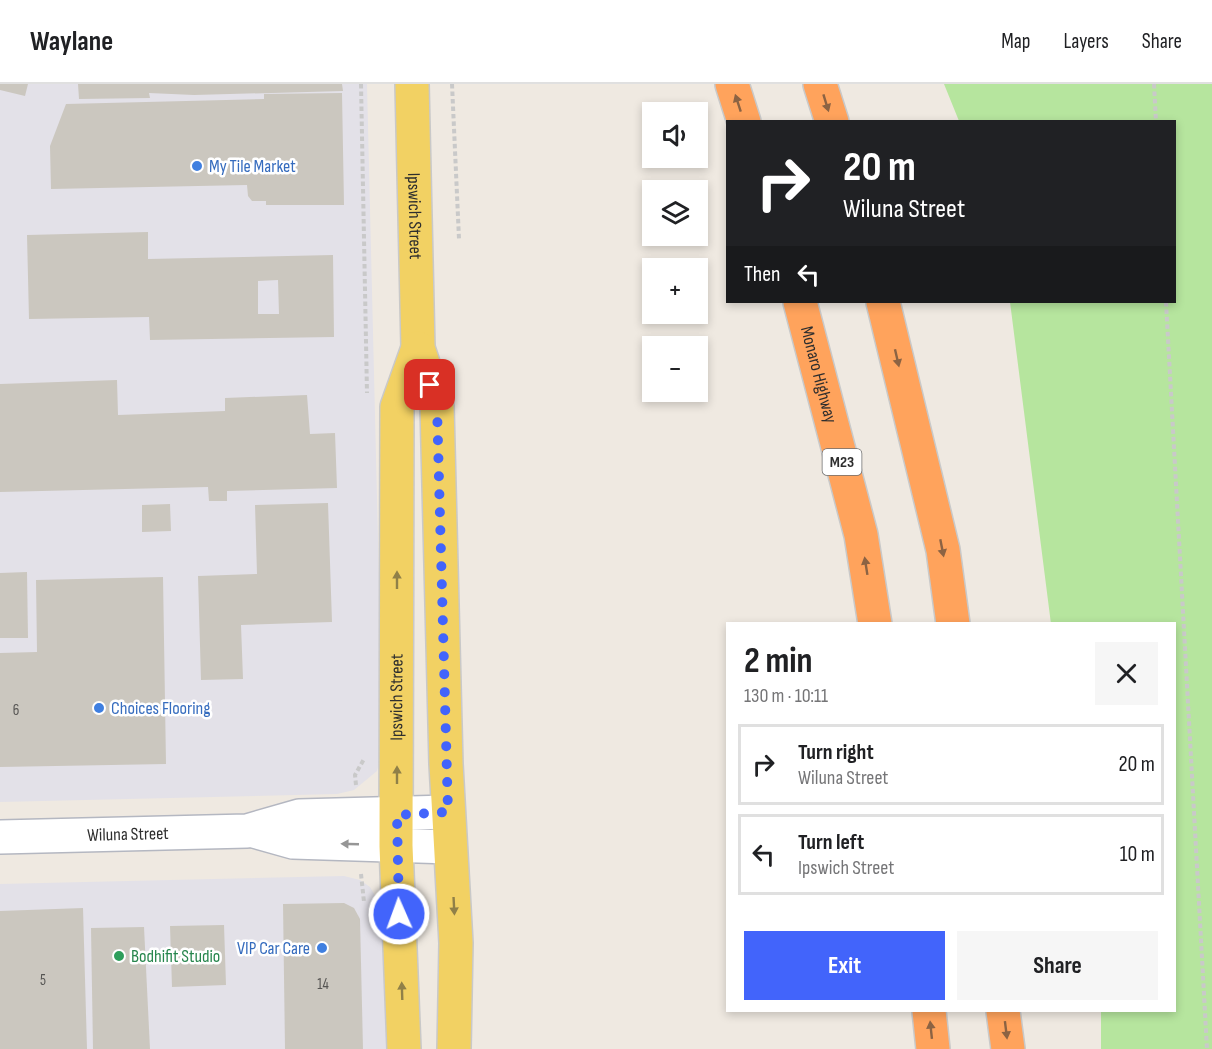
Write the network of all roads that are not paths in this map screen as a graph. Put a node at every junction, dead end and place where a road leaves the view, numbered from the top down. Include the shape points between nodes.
1 (412, 84) edge
2 (732, 84) edge
3 (820, 84) edge
4 (743, 120) edge
5 (831, 120) edge
6 (800, 303) edge
7 (883, 303) edge
8 (418, 348) junction
9 (875, 622) edge
10 (953, 622) edge
11 (448, 812) junction
12 (397, 830) junction
13 (0, 837) edge
14 (450, 847) junction
15 (929, 1012) edge
16 (1004, 1012) edge
17 (404, 1049) edge
18 (454, 1049) edge
19 (933, 1049) edge
20 (1008, 1049) edge

1 - 8 main road, Ipswich Street
4 -> 2 highway
3 -> 5 highway
9 -> 6 highway, Monaro Highway / M23 via 861,535
7 -> 10 highway via 943,550
8 - 11 main road, Ipswich Street via 437,406
12 -> 8 main road, Ipswich Street via 397,407
11 - 12 street, Wiluna Street
11 - 14 main road, Ipswich Street
12 - 13 street, Wiluna Street via 293,843 254,831
12 - 14 street, Wiluna Street
17 -> 12 main road, Ipswich Street
14 -> 18 main road, Ipswich Street via 456,943
19 -> 15 highway
16 -> 20 highway

